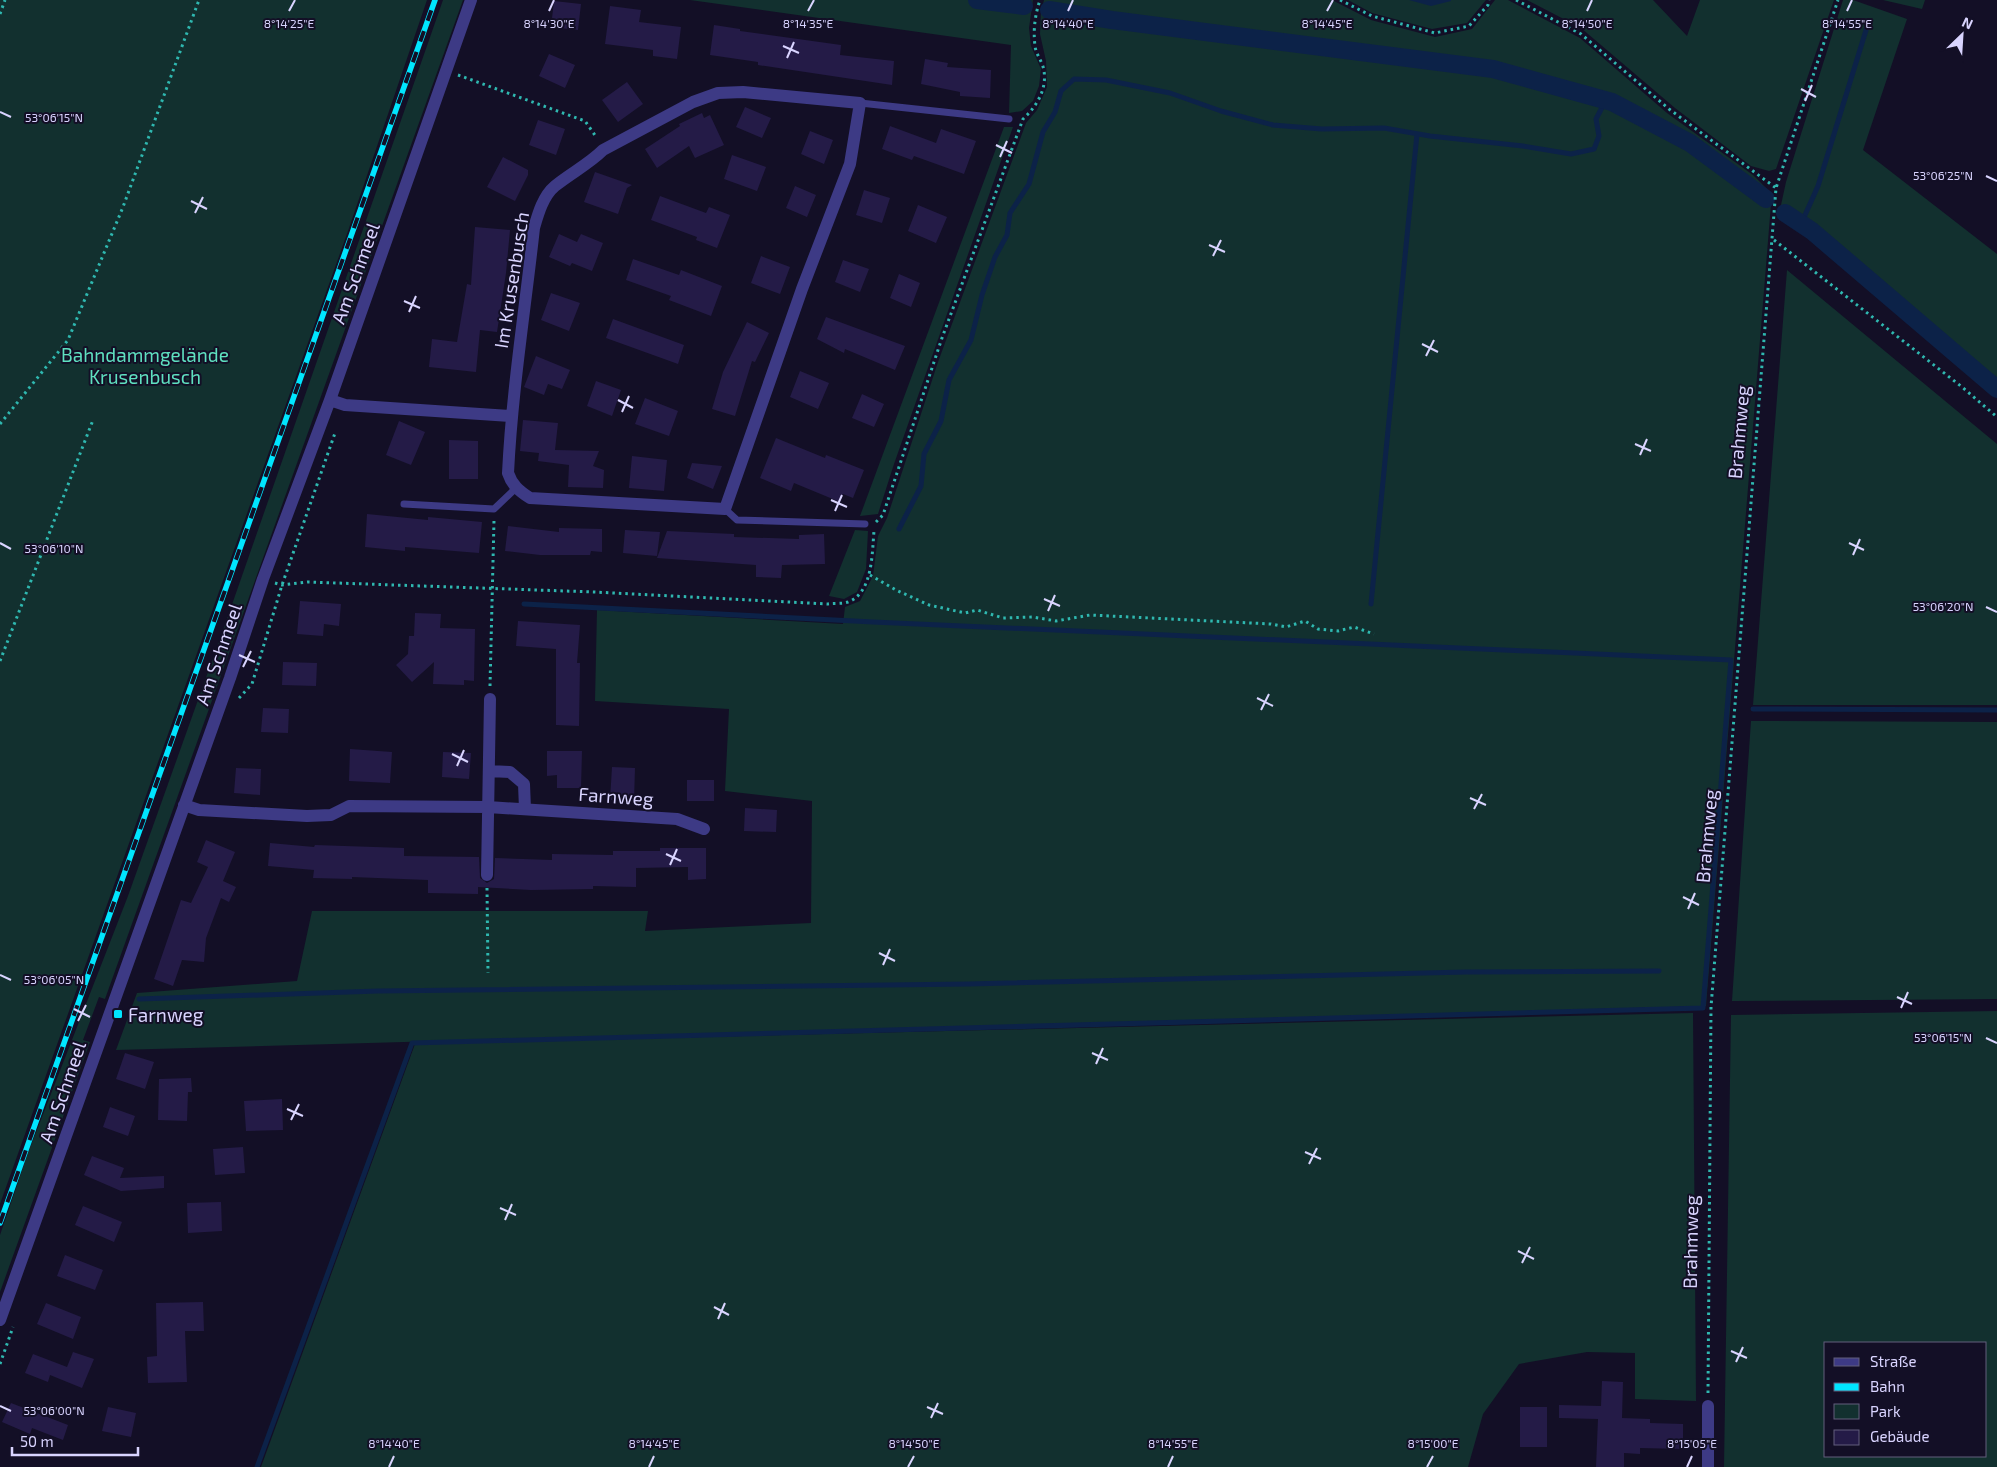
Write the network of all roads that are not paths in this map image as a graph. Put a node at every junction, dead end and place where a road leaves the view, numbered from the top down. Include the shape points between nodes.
1 (471, 0) edge
2 (860, 103) junction
3 (1009, 119) dead end
4 (330, 400) junction
5 (511, 416) junction
6 (516, 488) junction
7 (404, 504) dead end
8 (724, 509) junction
9 (865, 524) dead end
10 (490, 699) road end
11 (489, 771) junction
12 (184, 805) junction
13 (488, 807) junction
14 (525, 809) junction
15 (704, 828) dead end
16 (487, 875) road end
17 (0, 1320) edge
18 (1708, 1406) road end
19 (1708, 1467) edge

1 - 4 street, Am Schmeel
2 - 3 lane, Im Krusenbusch
2 - 5 street, Im Krusenbusch via 743,92 718,93 692,102 603,150 554,187 538,211 534,228
2 - 8 street via 850,164
4 - 5 street via 345,405
4 - 12 street, Am Schmeel
5 - 6 street, Im Krusenbusch via 508,473
6 - 7 lane via 494,509
6 - 8 street via 530,498
8 - 9 lane via 737,520
10 - 11 street
11 - 13 street
11 - 14 street via 510,772 524,784
12 - 13 street, Farnweg via 199,810 307,816 331,814 350,806
12 - 17 street, Am Schmeel
13 - 14 street, Farnweg
13 - 16 street
14 - 15 street, Farnweg via 678,819
18 - 19 street

